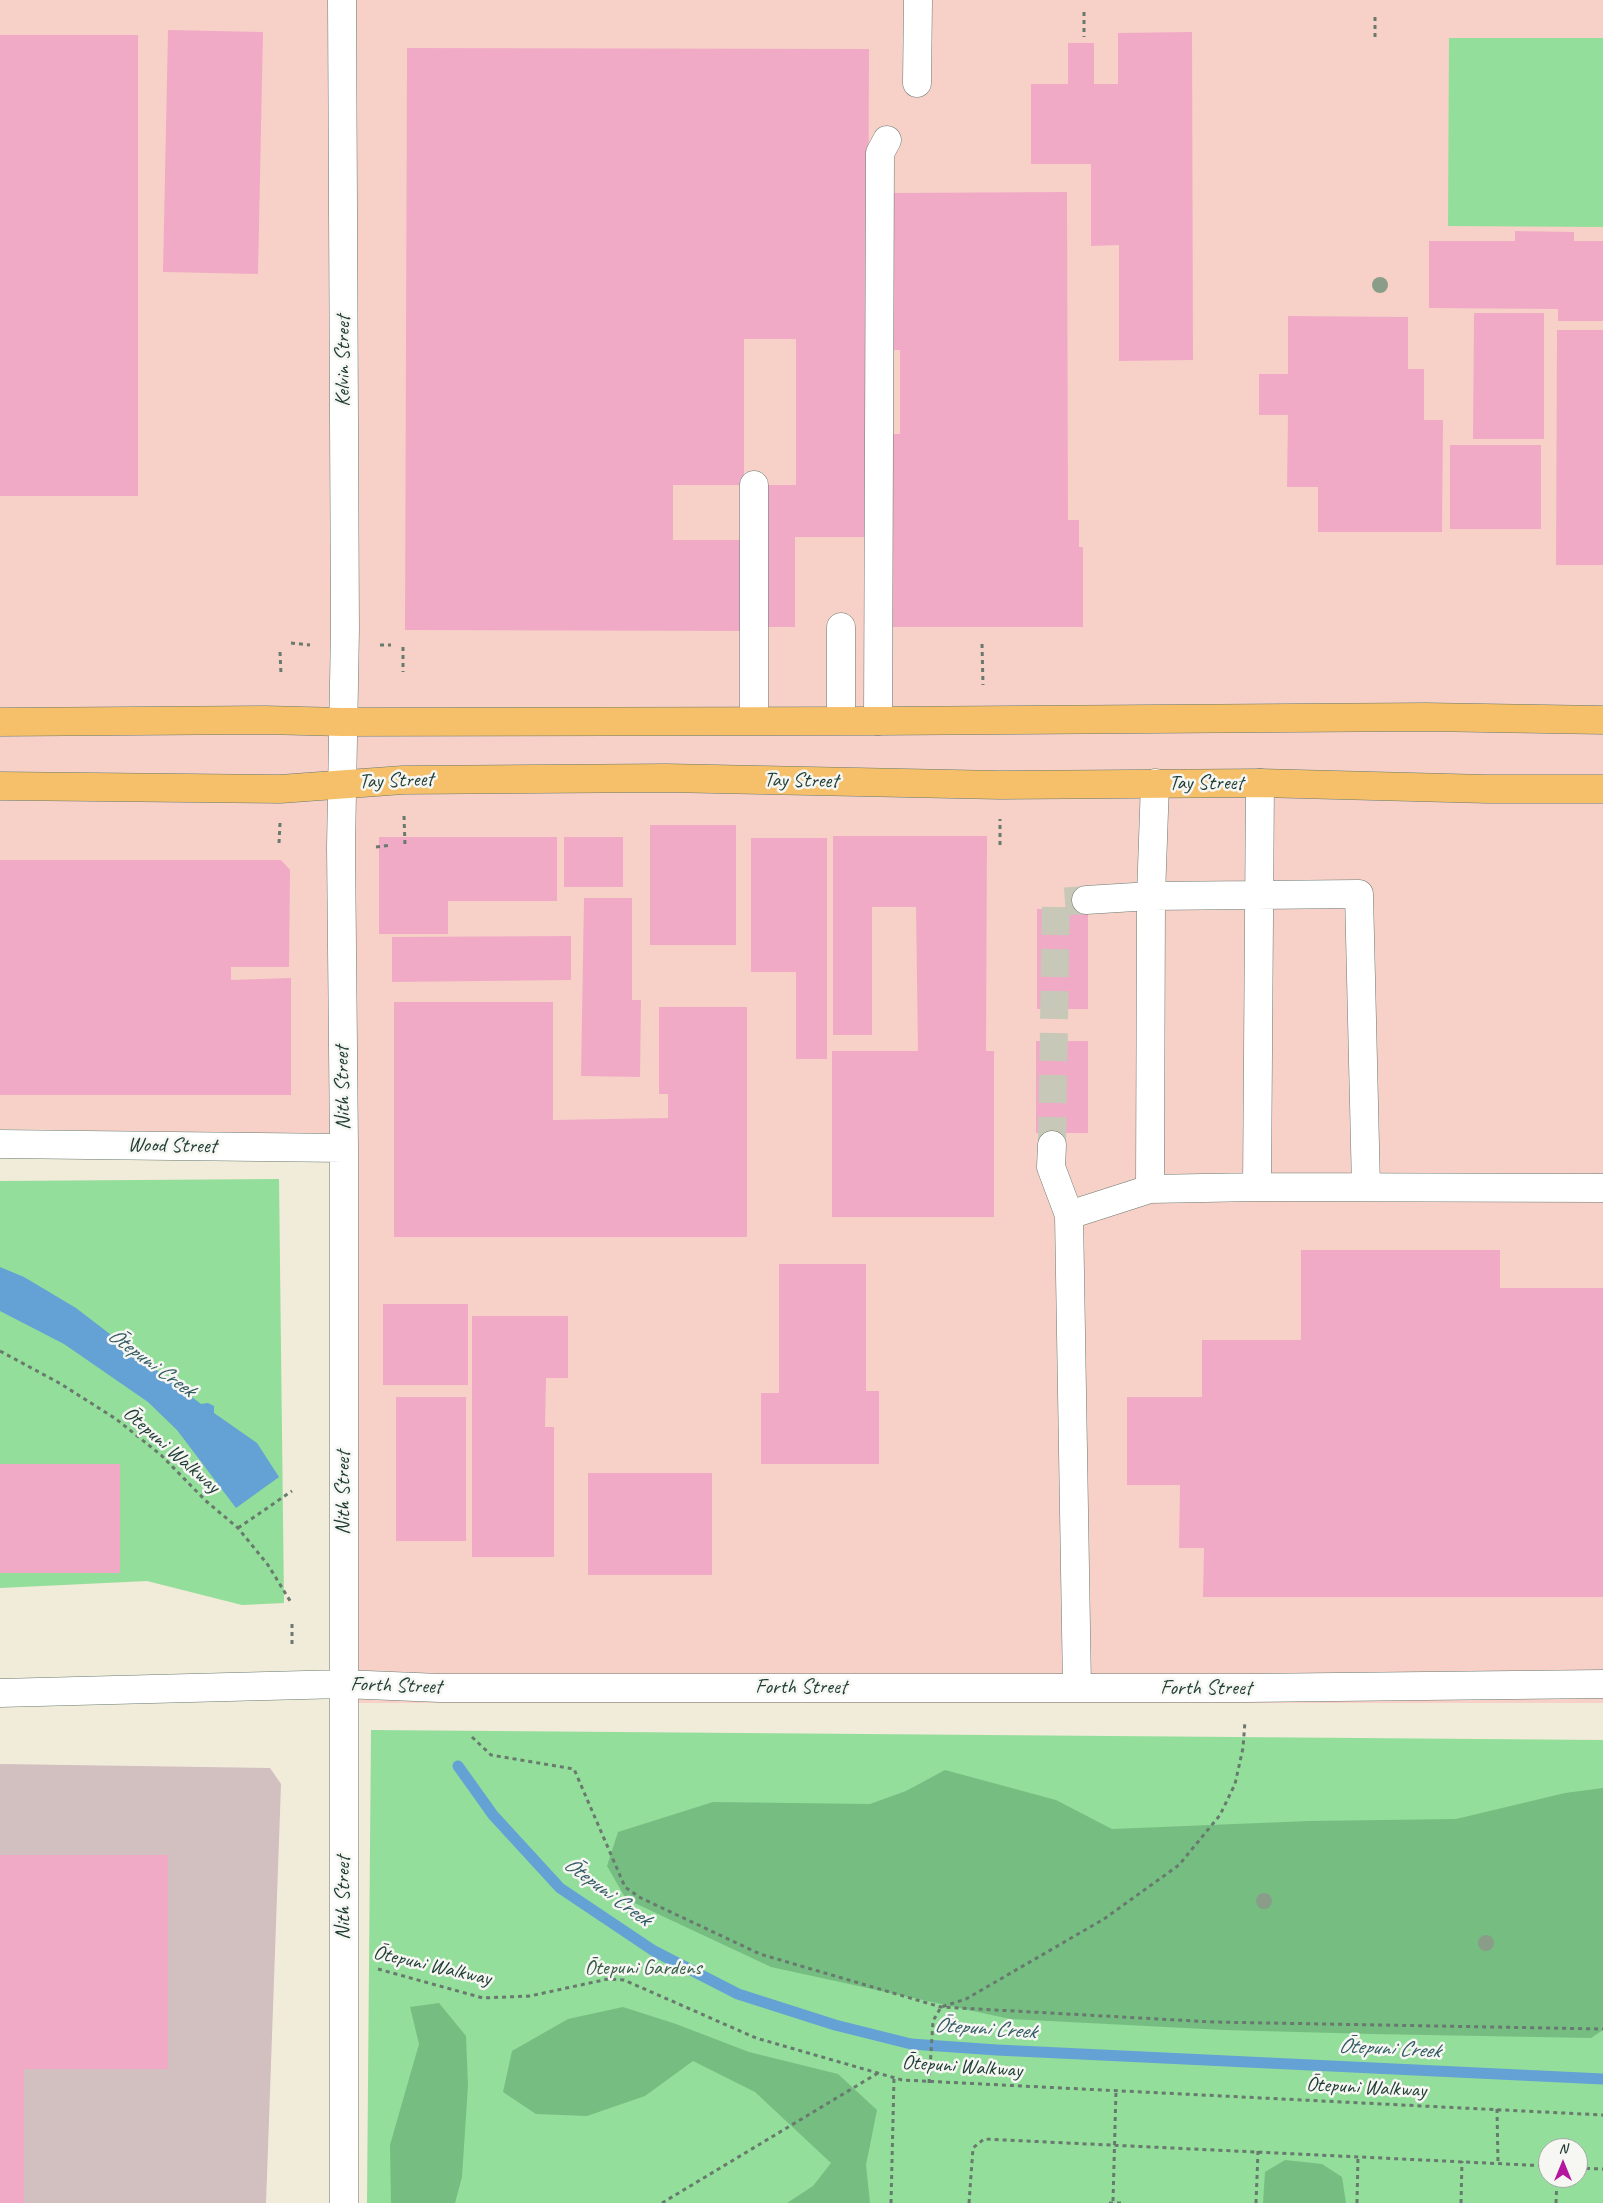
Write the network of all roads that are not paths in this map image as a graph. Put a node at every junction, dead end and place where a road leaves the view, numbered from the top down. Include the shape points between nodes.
1 (342, 0) edge
2 (918, 0) edge
3 (917, 82) dead end
4 (887, 140) dead end
5 (754, 485) dead end
6 (841, 627) dead end
7 (754, 720) junction
8 (842, 720) junction
9 (1603, 720) edge
10 (878, 721) junction
11 (0, 722) edge
12 (342, 722) junction
13 (1260, 783) junction
14 (342, 784) junction
15 (1155, 784) junction
16 (0, 786) edge
17 (1603, 789) edge
18 (1259, 894) junction
19 (1151, 896) junction
20 (1086, 900) tunnel mouth
21 (0, 1144) edge
22 (1052, 1145) tunnel mouth
23 (344, 1148) junction
24 (1257, 1188) junction
25 (1366, 1188) junction
26 (1603, 1188) edge
27 (1150, 1189) junction
28 (1069, 1215) junction
29 (343, 1684) junction
30 (1603, 1684) edge
31 (1077, 1687) junction
32 (0, 1693) edge
33 (344, 2203) edge

1 - 12 street, Kelvin Street via 345,628
2 - 3 street
4 - 10 street via 880,153
5 - 7 street
6 - 8 street
7 - 8 highway
7 - 12 highway
8 - 10 highway
9 - 10 highway via 1415,717
11 - 12 highway
12 - 14 street, Kelvin Street
13 - 15 highway, Tay Street
13 - 17 highway, Tay Street
13 - 18 street
14 - 15 highway, Tay Street via 403,780 666,778 1000,785
14 - 16 highway, Tay Street via 280,789
14 - 23 street, Nith Street
15 - 19 street
18 - 19 street
18 - 24 street
18 - 25 street via 1359,894
19 - 20 street
19 - 27 street
21 - 23 street, Wood Street
22 - 28 street via 1051,1168
23 - 29 street, Nith Street
24 - 25 street
24 - 27 street
25 - 26 street
27 - 28 street
28 - 31 street
29 - 31 street, Forth Street via 440,1688
29 - 32 street, Forth Street
29 - 33 street, Nith Street
30 - 31 street, Forth Street

